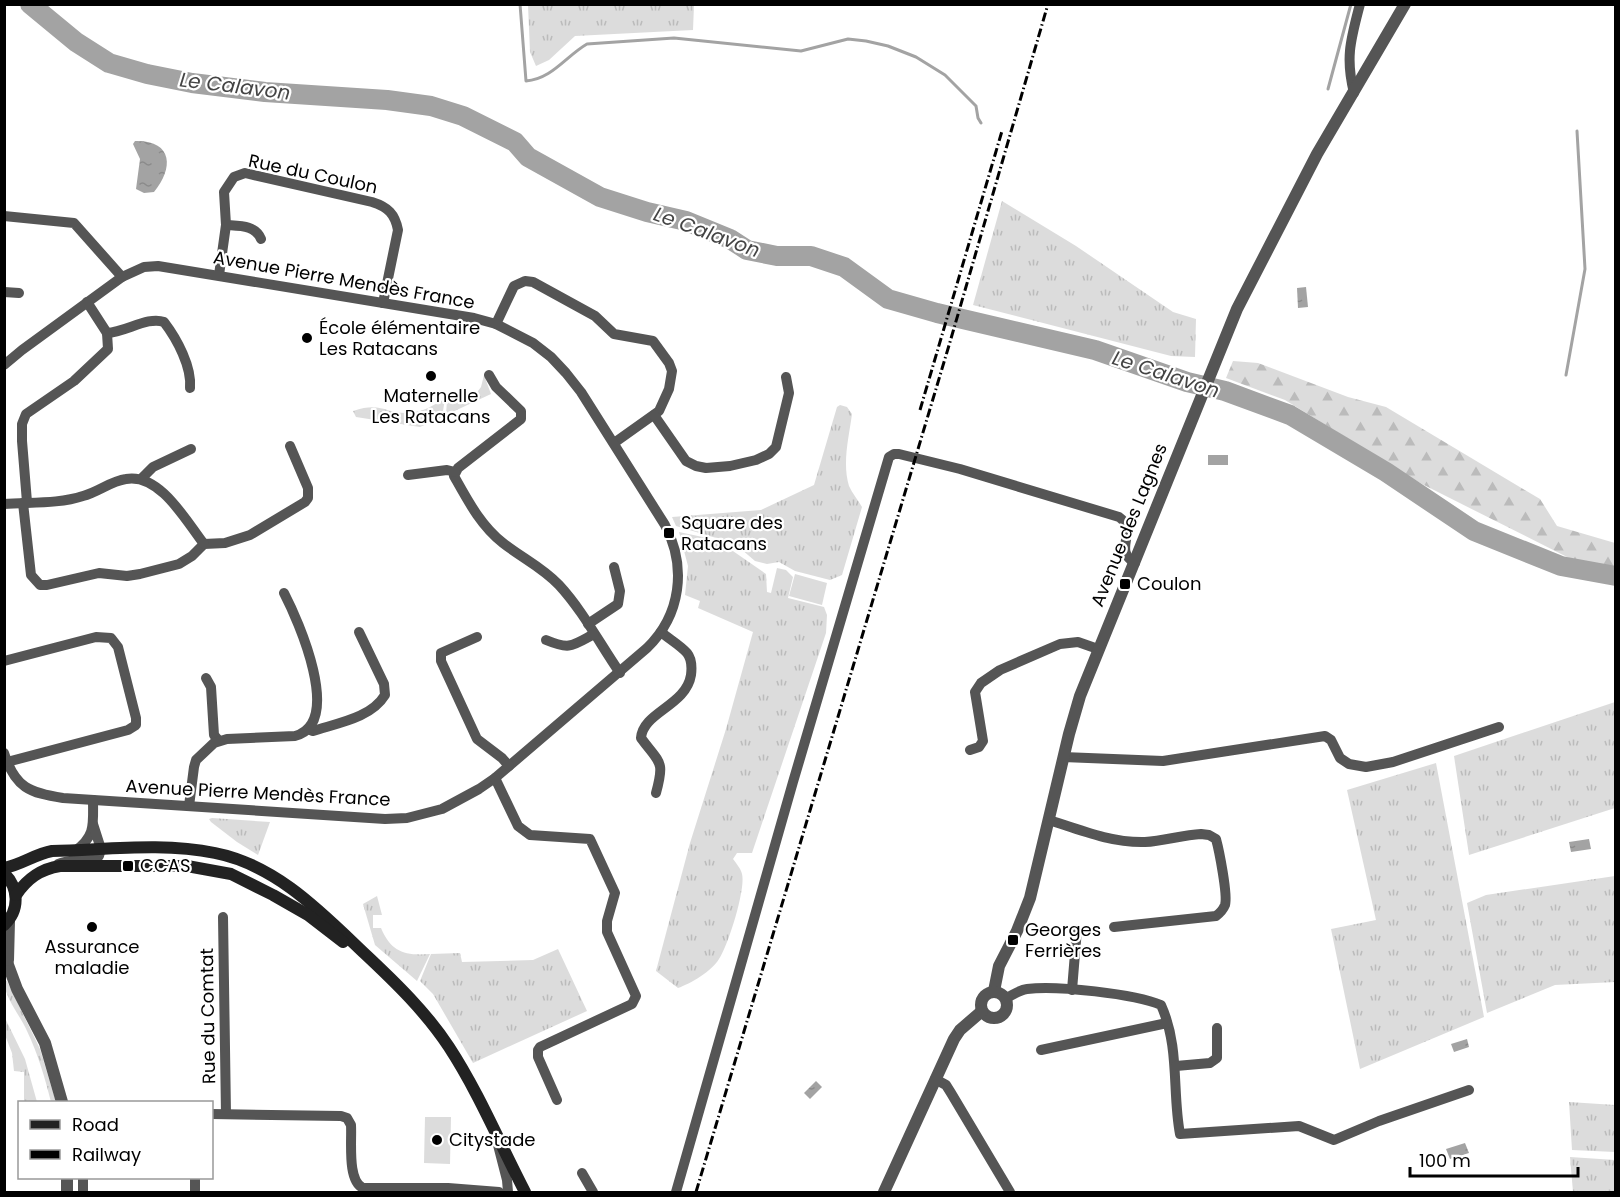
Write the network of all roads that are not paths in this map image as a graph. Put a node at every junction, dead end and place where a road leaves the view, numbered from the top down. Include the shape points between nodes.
1 (1360, 4) edge
2 (1405, 4) edge
3 (1354, 93) junction
4 (4, 216) edge
5 (226, 225) junction
6 (261, 239) dead end
7 (219, 275) junction
8 (122, 277) junction
9 (4, 292) edge
10 (19, 293) dead end
11 (87, 302) junction
12 (383, 303) junction
13 (496, 324) junction
14 (107, 333) junction
15 (22, 350) junction
16 (4, 354) edge
17 (4, 365) edge
18 (489, 375) dead end
19 (786, 377) dead end
20 (190, 388) dead end
21 (654, 415) junction
22 (614, 443) junction
23 (290, 446) dead end
24 (191, 449) dead end
25 (455, 472) junction
26 (408, 475) dead end
27 (142, 478) junction
28 (25, 502) junction
29 (4, 504) edge
30 (204, 544) junction
31 (1135, 563) junction
32 (614, 567) dead end
33 (284, 593) dead end
34 (591, 629) junction
35 (359, 632) dead end
36 (661, 632) junction
37 (477, 637) dead end
38 (546, 640) dead end
39 (1098, 649) junction
40 (4, 661) edge
41 (620, 673) junction
42 (206, 678) dead end
43 (1499, 727) dead end
44 (308, 729) junction
45 (219, 741) junction
46 (970, 750) dead end
47 (1063, 757) junction
48 (6, 758) edge
49 (509, 766) junction
50 (495, 778) junction
51 (656, 793) dead end
52 (93, 800) junction
53 (189, 806) junction
54 (1049, 820) junction
55 (93, 824) junction
56 (101, 849) junction
57 (75, 851) junction
58 (52, 867) junction
59 (4, 868) edge
60 (4, 873) edge
61 (16, 895) junction
62 (223, 917) dead end
63 (7, 923) edge
64 (1114, 927) dead end
65 (1077, 930) dead end
66 (6, 957) edge
67 (391, 979) junction
68 (1072, 990) junction
69 (994, 992) junction
70 (1006, 998) junction
71 (982, 1011) junction
72 (1167, 1023) junction
73 (1217, 1028) dead end
74 (1041, 1050) dead end
75 (1176, 1066) junction
76 (935, 1079) junction
77 (1469, 1090) dead end
78 (557, 1100) dead end
79 (62, 1101) edge
80 (213, 1114) edge
81 (226, 1114) junction
82 (494, 1130) junction
83 (582, 1173) dead end
84 (493, 1192) edge
85 (508, 1192) edge
86 (525, 1192) edge
87 (593, 1192) edge
88 (676, 1192) edge
89 (884, 1192) edge
90 (1010, 1192) edge

1 - 3 street via 1348,70
2 - 3 street, Avenue des Lagnes
3 - 31 street, Avenue des Lagnes via 1305,175 1257,269 1188,426
4 - 8 street via 74,223
5 - 6 street via 250,228
5 - 7 street, Rue du Coulon
5 - 12 street, Rue du Coulon via 225,192 234,177 245,173 383,205 396,219 398,230
7 - 8 street, Avenue Pierre Mendès France via 158,266 144,267
7 - 12 street, Avenue Pierre Mendès France
8 - 11 street, Avenue Pierre Mendès France
9 - 10 street
11 - 14 street
11 - 15 street, Avenue Pierre Mendès France
12 - 13 street, Avenue Pierre Mendès France
13 - 21 street via 514,286 525,281 594,316 614,334 653,341 672,371 669,389
13 - 22 street, Avenue Pierre Mendès France via 551,357 581,392
14 - 20 street via 150,321 164,322 188,368
14 - 28 street via 108,349 74,381 26,414 22,424
15 - 16 street, Avenue Pierre Mendès France
15 - 17 street, Avenue Pierre Mendès France
18 - 25 street via 521,411 521,419
19 - 21 street via 789,393 776,447 756,460 730,466 696,466 686,460
21 - 22 street
22 - 36 street, Avenue Pierre Mendès France via 665,525 677,554 676,599
23 - 30 street via 308,488 308,498 250,535 225,543
24 - 27 street via 153,467
25 - 26 street
25 - 34 street via 470,505 488,529 544,570
27 - 28 street via 126,479 71,499
27 - 30 street via 162,491
28 - 29 street
28 - 30 street via 31,575 40,585 99,573 140,574 179,564
31 - 39 street, Avenue des Lagnes
31 - 88 street via 1125,556 1127,530 1119,517 960,469 899,454 889,457
32 - 34 street via 620,591 618,604
33 - 44 street via 309,653 318,693
34 - 38 street via 576,644 564,648
34 - 41 street
35 - 44 street via 384,684 385,695 365,714 313,731
36 - 41 street, Avenue Pierre Mendès France
36 - 51 street via 687,653 692,666 689,684 681,696 642,731 641,738 659,760 662,771
37 - 49 street via 441,653 441,661 477,739
39 - 46 street via 1078,642 1060,644 1000,670 981,683 975,692 983,741
39 - 47 street, Avenue des Lagnes
40 - 48 street via 96,637 111,638 118,647 136,718 136,725 128,730
41 - 49 street, Avenue Pierre Mendès France
42 - 45 street via 211,687 214,735
43 - 47 street via 1366,767 1340,758 1325,736 1163,761
44 - 45 street via 295,736
45 - 53 street via 196,760
47 - 54 street, Avenue des Lagnes
48 - 52 street, Avenue Pierre Mendès France via 12,773 37,794
49 - 50 street, Avenue Pierre Mendès France
50 - 53 street, Avenue Pierre Mendès France via 456,803 406,818
50 - 78 street via 525,832 590,839 615,893 607,932 636,996 632,1004 538,1050
52 - 53 street, Avenue Pierre Mendès France
52 - 55 street
54 - 64 street via 1124,841 1201,834 1215,839 1226,902 1222,911 1216,916
54 - 69 street, Avenue des Lagnes via 1030,898 999,966
55 - 56 street
55 - 57 street via 90,836
56 - 57 main road
56 - 58 street via 95,858 65,861
56 - 67 main road via 193,850 251,864 310,904
57 - 59 main road via 40,853
58 - 61 main road via 33,876
58 - 67 main road via 186,866 236,876 308,915
60 - 61 main road
61 - 63 main road via 14,913
62 - 81 street, Rue du Comtat
63 - 66 street
65 - 68 street
66 - 79 street via 17,989 45,1043
67 - 82 main road via 448,1046
68 - 70 street via 1028,989
68 - 72 street via 1148,1000 1161,1005
69 - 70 street
69 - 71 street via 982,998
70 - 71 street via 1008,1008 1003,1016 989,1018
71 - 76 street via 960,1030
72 - 74 street
72 - 75 street
73 - 75 street via 1217,1058 1210,1063
75 - 77 street via 1180,1134 1299,1126 1334,1140
76 - 89 street
76 - 90 street via 946,1085
80 - 81 street
81 - 84 street via 346,1118 351,1125 352,1176 363,1188
82 - 85 street
82 - 86 main road
83 - 87 street

